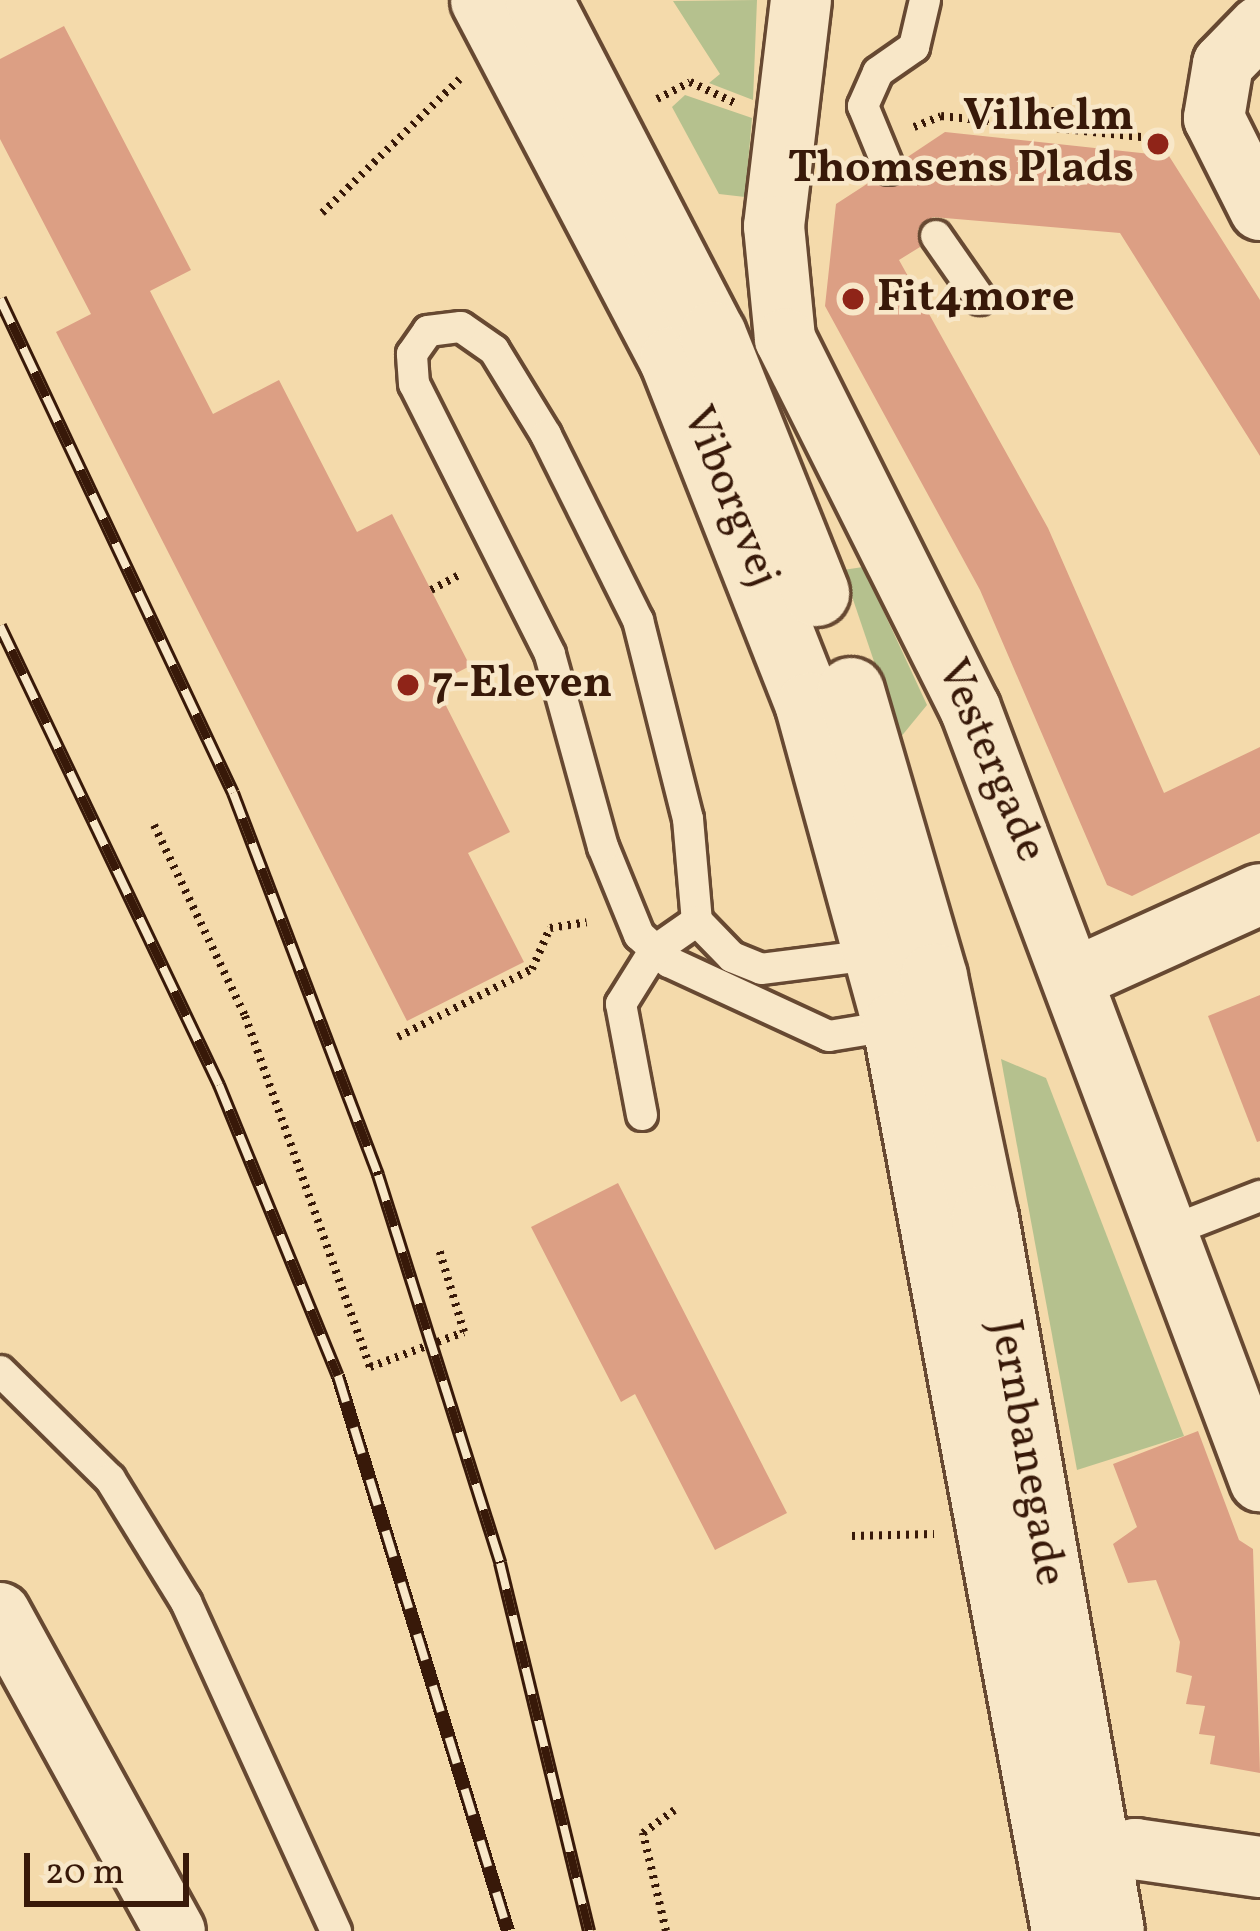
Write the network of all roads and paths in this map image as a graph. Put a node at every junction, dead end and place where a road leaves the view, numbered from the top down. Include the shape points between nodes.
1 (926, 0) edge
2 (511, 16) edge
3 (798, 22) edge
4 (1260, 26) edge
5 (1056, 102) dead end
6 (644, 105) dead end
7 (1054, 128) junction
8 (785, 130) junction
9 (1221, 146) junction
10 (880, 157) joint
11 (1260, 210) edge
12 (322, 214) dead end
13 (936, 236) dead end
14 (980, 299) dead end
15 (154, 824) dead end
16 (1260, 894) edge
17 (628, 915) junction
18 (697, 921) junction
19 (654, 951) junction
20 (1075, 978) junction
21 (903, 986) junction
22 (398, 1037) dead end
23 (641, 1115) dead end
24 (1260, 1196) edge
25 (1168, 1232) junction
26 (439, 1250) dead end
27 (0, 1371) edge
28 (1260, 1481) edge
29 (991, 1522) junction
30 (852, 1536) dead end
31 (0, 1613) edge
32 (674, 1810) dead end
33 (1075, 1861) junction
34 (1260, 1868) edge
35 (175, 1931) edge
36 (336, 1931) edge
37 (666, 1931) edge
38 (1065, 1931) edge
39 (1112, 1931) edge

1 - 10 lane via 914,47 868,87
2 - 12 path via 460,79
2 - 21 main road, Viborgvej via 766,585
3 - 8 street, Vestergade
4 - 9 street via 1223,64 1214,118
5 - 7 path
6 - 8 path via 689,82
7 - 9 path
7 - 10 path via 941,116
8 - 20 street, Vestergade via 772,278 785,339 961,688
9 - 11 street
13 - 14 lane
15 - 26 path via 245,1016 370,1367 464,1332
16 - 20 street
17 - 18 lane via 550,654 414,384 412,354 428,331 461,327 494,350 638,620 688,819
17 - 19 lane
17 - 22 path via 550,928 532,969
18 - 19 lane
18 - 21 lane via 732,956 761,969
19 - 21 lane via 829,1036
19 - 23 lane via 619,1022
20 - 25 street, Vestergade
21 - 29 main road, Jernbanegade
21 - 33 main road, Jernbanegade
24 - 25 lane
25 - 28 street, Vestergade
27 - 36 lane via 110,1480 186,1602
29 - 30 path via 908,1540
29 - 33 main road, Jernbanegade
31 - 35 street
32 - 37 path via 643,1833
33 - 34 street via 1135,1849
33 - 38 main road, Jernbanegade
33 - 39 main road, Jernbanegade

